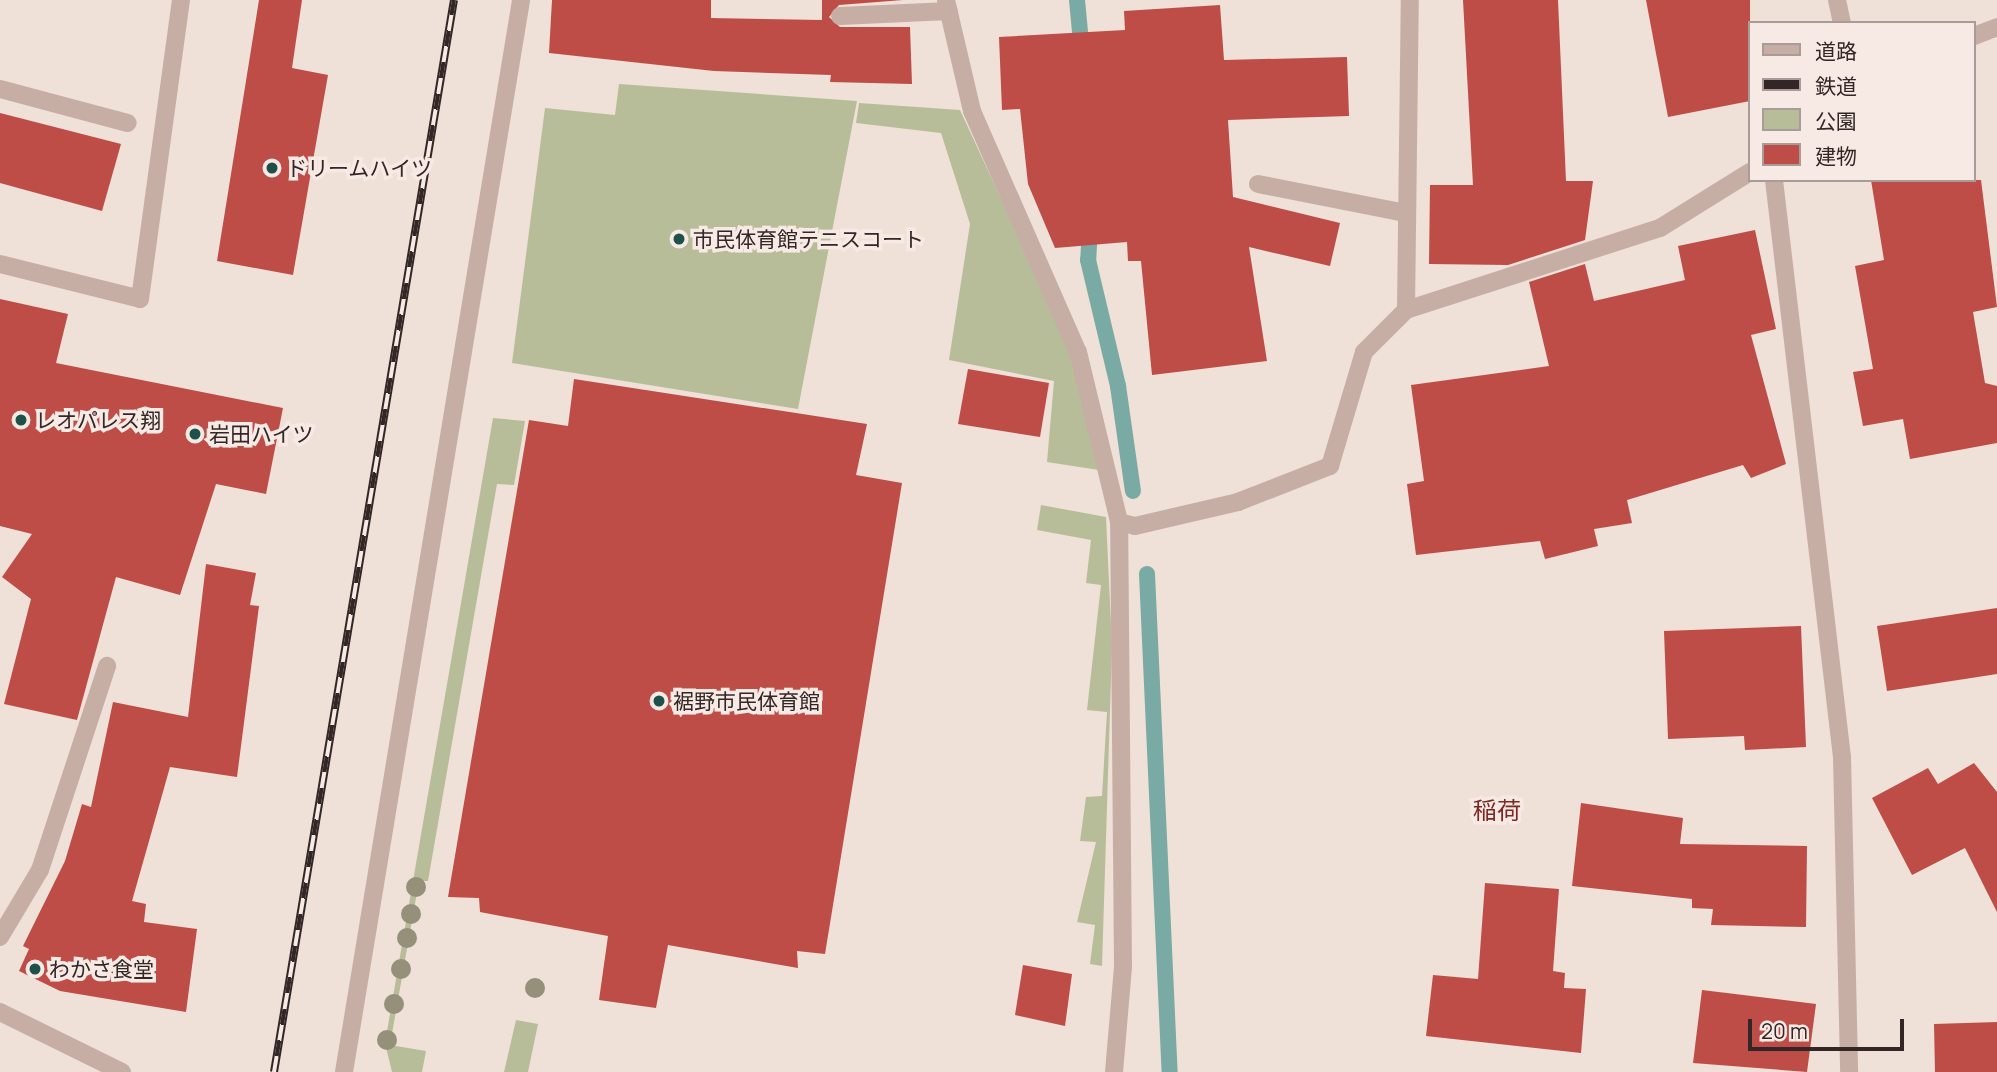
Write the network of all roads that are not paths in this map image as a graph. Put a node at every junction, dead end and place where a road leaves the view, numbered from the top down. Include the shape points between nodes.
1 (181, 0) edge
2 (522, 0) edge
3 (1410, 0) edge
4 (1837, 0) edge
5 (947, 6) edge
6 (840, 16) dead end
7 (1842, 21) edge
8 (1997, 27) edge
9 (1976, 35) edge
10 (0, 89) edge
11 (128, 123) dead end
12 (1748, 173) edge
13 (1774, 182) edge
14 (1258, 184) dead end
15 (1406, 213) junction
16 (0, 264) edge
17 (1406, 310) junction
18 (1119, 522) junction
19 (107, 666) dead end
20 (0, 937) edge
21 (0, 1012) edge
22 (122, 1072) edge
23 (344, 1072) edge
24 (1114, 1072) edge
25 (1849, 1072) edge

1 - 16 street via 140,299
2 - 23 street
3 - 15 street
4 - 7 street
5 - 6 street
5 - 18 street via 972,111 1078,352
8 - 9 street
10 - 11 street
12 - 17 street via 1660,228
13 - 25 street via 1842,757
14 - 15 street
15 - 17 street
17 - 18 street via 1364,352 1330,466 1238,502 1135,526
18 - 24 street via 1123,966
19 - 20 street via 40,870
21 - 22 street

